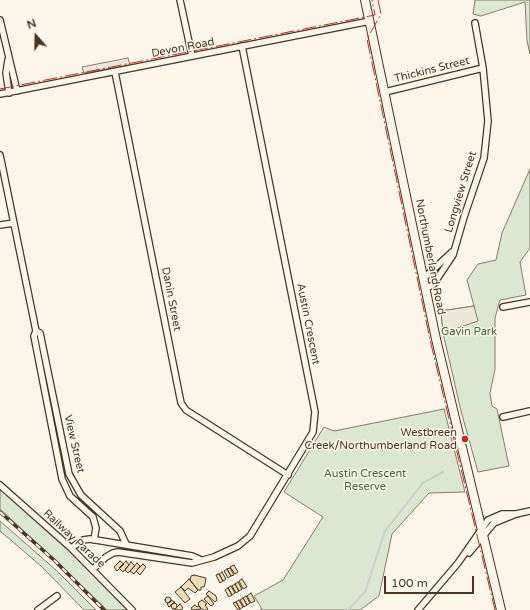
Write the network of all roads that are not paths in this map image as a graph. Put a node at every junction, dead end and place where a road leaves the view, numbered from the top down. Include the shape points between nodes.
1 (180, 0) edge
2 (366, 0) edge
3 (0, 20) edge
4 (370, 21) junction
5 (475, 23) dead end
6 (242, 46) junction
7 (192, 56) junction
8 (8, 58) junction
9 (483, 68) junction
10 (115, 72) junction
11 (17, 91) junction
12 (385, 92) junction
13 (8, 93) junction
14 (0, 94) edge
15 (0, 155) edge
16 (14, 222) junction
17 (0, 225) edge
18 (454, 248) junction
19 (424, 278) junction
20 (426, 288) junction
21 (530, 302) edge
22 (503, 307) dead end
23 (36, 331) junction
24 (530, 411) edge
25 (503, 417) dead end
26 (288, 475) junction
27 (0, 485) edge
28 (530, 511) edge
29 (484, 532) junction
30 (94, 540) junction
31 (126, 544) junction
32 (71, 548) junction
33 (201, 560) junction
34 (93, 569) junction
35 (57, 596) dead end
36 (38, 610) edge
37 (132, 610) edge
38 (418, 610) edge
39 (501, 610) edge

1 - 7 street
2 - 4 street, Northumberland Road
3 - 8 street
4 - 6 street, Devon Road
4 - 12 street, Northumberland Road
5 - 9 street, Longview Street
6 - 7 street, Devon Road
6 - 26 street, Austin Crescent via 315,412 314,432
7 - 10 street, Devon Road
8 - 11 street
8 - 13 street
9 - 12 street, Thickins Street
9 - 18 street, Longview Street via 488,121 486,144 480,171
10 - 11 street, Devon Road
10 - 26 street, Danin Street via 181,403 186,410
11 - 13 street, Devon Road
12 - 19 street, Northumberland Road
13 - 14 street, Devon Road
15 - 16 street, View Street
16 - 17 street
16 - 23 street, View Street
18 - 19 street, Longview Street via 447,258
18 - 20 street, Longview Street via 452,259 433,285
19 - 20 street, Northumberland Road
20 - 29 street, Northumberland Road via 436,339
21 - 22 street
23 - 30 street, View Street via 34,336 62,479 70,496 93,517 96,528
23 - 31 street, View Street via 40,333 69,474 81,495 120,531
24 - 25 street
26 - 33 street, Austin Crescent via 247,540 224,553
27 - 32 street, Railway Parade
28 - 29 street via 494,523
29 - 38 street
29 - 39 street, Northumberland Road
30 - 31 street
30 - 32 street via 86,539
31 - 33 street via 192,556
32 - 34 street, Railway Parade
33 - 34 street, Austin Crescent via 184,563 118,552 106,556
34 - 37 street, Railway Parade
35 - 36 street

